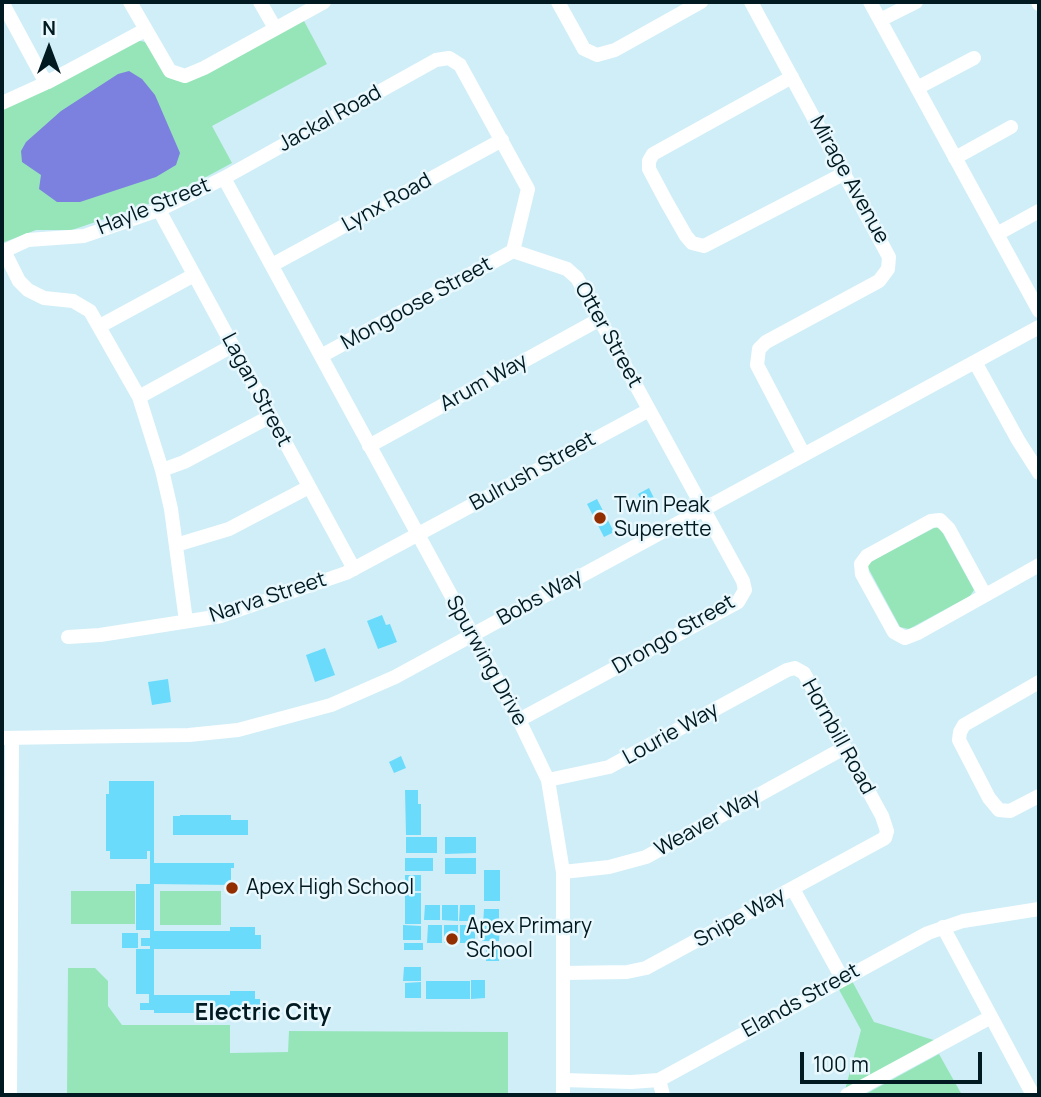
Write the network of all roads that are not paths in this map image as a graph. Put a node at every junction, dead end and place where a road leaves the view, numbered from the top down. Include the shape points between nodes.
1 (2, 2) edge
2 (130, 2) edge
3 (260, 2) edge
4 (324, 2) edge
5 (558, 2) edge
6 (701, 2) edge
7 (751, 2) edge
8 (870, 2) edge
9 (916, 2) edge
10 (880, 20) junction
11 (275, 28) junction
12 (145, 30) junction
13 (974, 58) dead end
14 (792, 77) junction
15 (48, 82) junction
16 (917, 88) junction
17 (2, 103) edge
18 (1011, 127) dead end
19 (502, 140) junction
20 (956, 158) junction
21 (845, 173) junction
22 (224, 178) junction
23 (159, 210) junction
24 (1039, 211) edge
25 (997, 234) junction
26 (3, 251) edge
27 (513, 251) junction
28 (272, 265) junction
29 (194, 275) junction
30 (1039, 312) edge
31 (600, 319) junction
32 (100, 326) junction
33 (1039, 327) edge
34 (232, 346) junction
35 (321, 356) junction
36 (975, 362) junction
37 (139, 397) junction
38 (649, 410) junction
39 (271, 416) junction
40 (369, 446) junction
41 (804, 455) junction
42 (1036, 464) edge
43 (162, 470) junction
44 (309, 487) junction
45 (703, 510) junction
46 (417, 535) junction
47 (176, 545) junction
48 (1039, 565) edge
49 (354, 569) junction
50 (985, 594) junction
51 (186, 621) junction
52 (471, 635) junction
53 (68, 636) dead end
54 (788, 670) joint
55 (1039, 682) edge
56 (519, 720) junction
57 (7, 738) edge
58 (845, 748) junction
59 (548, 780) junction
60 (1039, 796) edge
61 (882, 816) joint
62 (563, 872) junction
63 (7, 883) edge
64 (793, 889) junction
65 (1039, 909) edge
66 (943, 927) junction
67 (6, 962) edge
68 (564, 973) junction
69 (842, 978) junction
70 (991, 1017) junction
71 (6, 1021) edge
72 (659, 1080) junction
73 (562, 1088) edge
74 (10, 1095) edge
75 (663, 1095) edge
76 (847, 1095) edge
77 (1033, 1095) edge

1 - 15 street
2 - 12 street
3 - 11 street
4 - 11 street
5 - 6 street via 584,49 597,55 615,50
7 - 14 street, Mirage Avenue
8 - 10 street
9 - 10 street
10 - 16 street
11 - 12 street via 185,76 170,71
12 - 15 street
13 - 16 street
14 - 21 street, Mirage Avenue
14 - 21 street via 653,153 649,169 666,201 692,243 704,246
15 - 17 street
16 - 20 street
18 - 20 street
19 - 22 street, Jackal Road via 460,65 449,58 436,60
19 - 27 street via 528,190
19 - 28 street, Lynx Road
20 - 25 street
21 - 41 street, Mirage Avenue via 888,251 886,274 766,342 757,354 759,370
22 - 23 street, Hayle Street
22 - 28 street, Spurwing Drive
23 - 26 street, Hayle Street via 84,236 36,239
23 - 29 street, Lagan Street
24 - 25 street
25 - 30 street
26 - 32 street via 28,290 79,303
27 - 31 street, Otter Street via 572,271
27 - 35 street, Mongoose Street
28 - 35 street, Spurwing Drive
29 - 32 street
29 - 34 street, Lagan Street
31 - 38 street, Otter Street
31 - 40 street, Arum Way
32 - 37 street
33 - 36 street, Bobs Way
34 - 37 street
34 - 39 street, Lagan Street
35 - 40 street, Spurwing Drive
36 - 41 street, Bobs Way
36 - 42 street
37 - 43 street
38 - 45 street, Otter Street
38 - 46 street, Bulrush Street
39 - 43 street
39 - 44 street, Lagan Street
40 - 46 street, Spurwing Drive
41 - 45 street, Bobs Way
43 - 47 street
44 - 47 street via 229,529
44 - 49 street, Lagan Street
45 - 52 street, Bobs Way
45 - 56 street, Drongo Street via 743,581 742,598
46 - 49 street, Narva Street
46 - 52 street, Spurwing Drive
47 - 51 street
48 - 50 street
49 - 51 street, Narva Street via 221,616
50 - 50 street via 905,638 894,632 861,564 867,556 940,520
51 - 53 street, Narva Street
52 - 56 street, Spurwing Drive
52 - 57 street, Bobs Way via 395,677 331,705 238,730 173,736
54 - 58 street, Hornbill Road via 804,673
54 - 59 street, Lourie Way via 626,759 596,771
55 - 60 street via 964,725 959,740 999,810 1010,811
56 - 59 street, Spurwing Drive
57 - 63 street
58 - 61 street, Hornbill Road
58 - 62 street, Weaver Way via 646,857
59 - 62 street, Spurwing Drive
61 - 64 street, Snipe Way via 885,838
62 - 68 street, Spurwing Drive
63 - 67 street
64 - 68 street, Snipe Way via 646,968
64 - 69 street
65 - 66 street, Elands Street
66 - 69 street, Elands Street
66 - 70 street
67 - 71 street
68 - 73 street, Spurwing Drive
69 - 72 street, Elands Street
70 - 76 street
70 - 77 street
71 - 74 street
72 - 73 street, Elands Street
72 - 75 street

